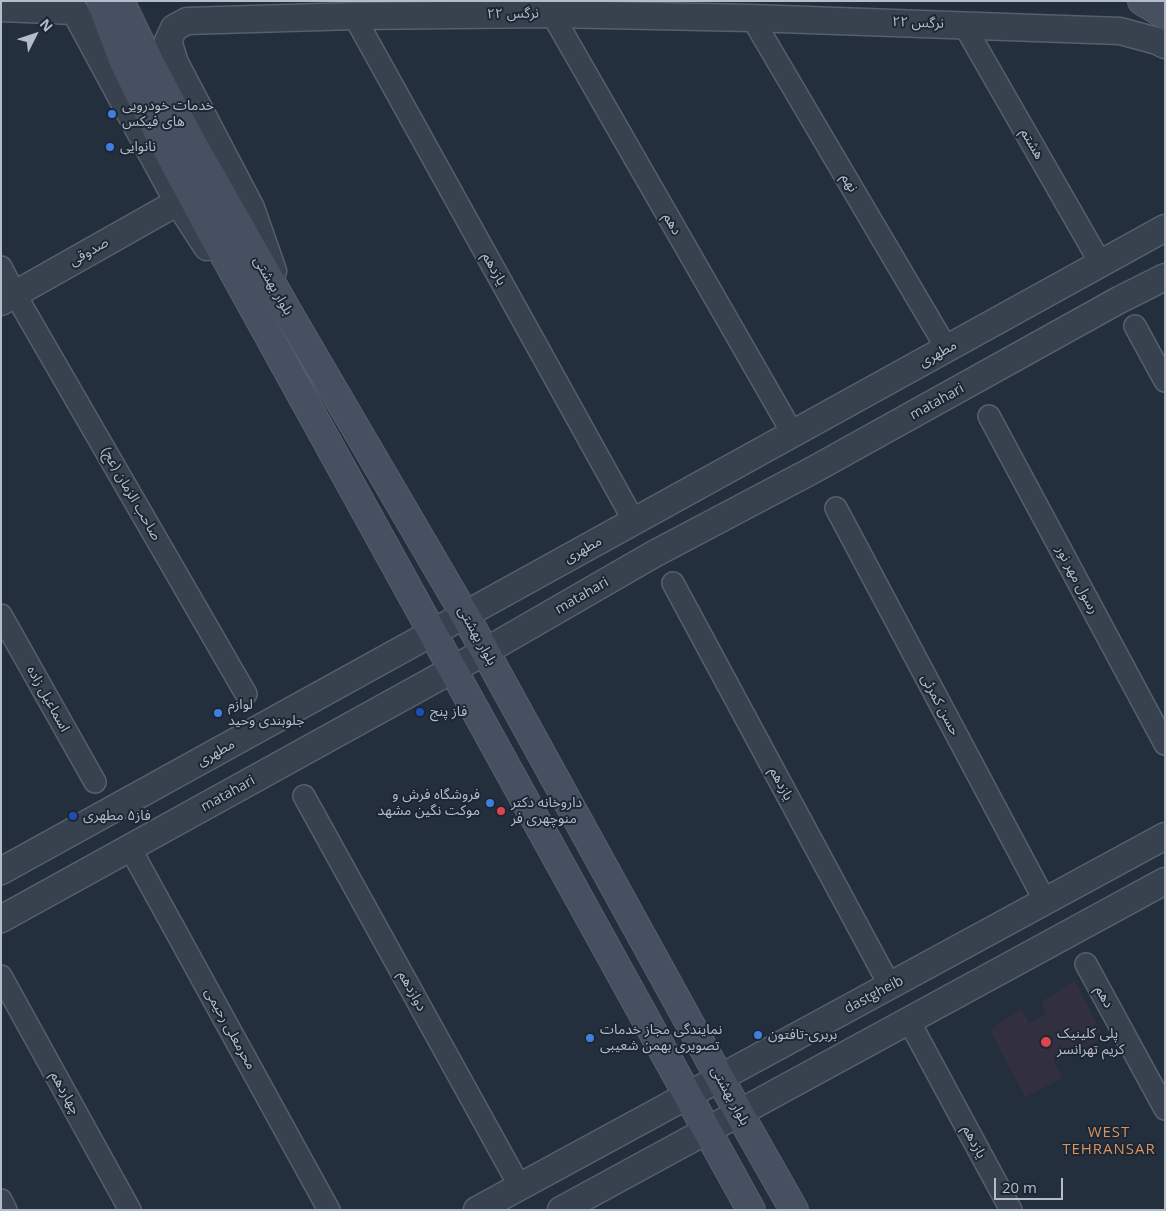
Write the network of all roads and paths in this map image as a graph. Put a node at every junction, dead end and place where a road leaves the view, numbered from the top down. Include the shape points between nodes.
1 (101, 1) edge
2 (120, 1) edge
3 (1142, 1) edge
4 (1, 8) edge
5 (552, 14) junction
6 (1165, 15) edge
7 (354, 16) junction
8 (752, 18) junction
9 (964, 25) junction
10 (1165, 46) edge
11 (178, 202) junction
12 (1165, 228) edge
13 (1100, 264) junction
14 (1, 268) edge
15 (1165, 277) edge
16 (8, 298) edge
17 (289, 314) junction
18 (1135, 326) dead end
19 (947, 349) junction
20 (291, 376) junction
21 (1165, 381) edge
22 (989, 416) dead end
23 (793, 434) junction
24 (836, 508) dead end
25 (634, 522) junction
26 (673, 583) dead end
27 (1, 615) edge
28 (465, 615) junction
29 (433, 633) junction
30 (486, 651) junction
31 (453, 669) junction
32 (246, 694) dead end
33 (1165, 744) edge
34 (95, 782) dead end
35 (304, 796) dead end
36 (1165, 836) edge
37 (130, 848) junction
38 (1, 871) edge
39 (1165, 881) edge
40 (1045, 902) junction
41 (1, 919) edge
42 (1086, 964) dead end
43 (1, 976) edge
44 (890, 986) junction
45 (909, 1020) junction
46 (720, 1078) junction
47 (687, 1096) junction
48 (1165, 1109) edge
49 (739, 1113) junction
50 (706, 1131) junction
51 (520, 1187) junction
52 (1, 1200) edge
53 (6, 1210) edge
54 (130, 1210) edge
55 (329, 1210) edge
56 (478, 1210) edge
57 (561, 1210) edge
58 (751, 1210) edge
59 (794, 1210) edge
60 (1011, 1210) edge

1 - 20 main road, بلوار بهشتی via 124,62 159,134
2 - 17 main road, بلوار بهشتی via 192,143
3 - 6 main road
4 - 11 street via 75,11
5 - 7 street, نرگس ۲۲
5 - 8 street, نرگس ۲۲
5 - 23 street, دهم
7 - 17 street, نرگس ۲۲ via 187,20 174,28 168,41 175,62 251,208
7 - 25 street, یازدهم
8 - 9 street, نرگس ۲۲
8 - 19 street, نهم
9 - 10 street, نرگس ۲۲ via 1120,31
9 - 13 street, هشتم
11 - 16 street, صدوقی
11 - 20 street
12 - 13 street, مطهری
13 - 19 street, مطهری
14 - 16 street, صاحب الزمان (عج)
15 - 30 street, matahari via 654,554
16 - 32 street, صاحب الزمان (عج)
17 - 28 main road, بلوار بهشتی
18 - 21 street
19 - 23 street, مطهری
20 - 29 main road, بلوار بهشتی
22 - 33 street, رسول مهر نور
23 - 25 street, مطهری
24 - 40 street, حسن کمرئی
25 - 28 street, مطهری
26 - 44 street, یازدهم
27 - 34 street, اسماعیل زاده
28 - 29 street, مطهری
28 - 30 main road, بلوار بهشتی
29 - 31 main road, بلوار بهشتی
29 - 38 street, مطهری
30 - 31 street, matahari
30 - 46 main road, بلوار بهشتی
31 - 37 street, matahari
31 - 47 main road, بلوار بهشتی
35 - 51 street, دوازدهم
36 - 40 street, dastgheib
37 - 41 street, matahari
37 - 55 street, محرمعلی رحیمی
39 - 45 street
40 - 44 street, dastgheib
42 - 48 street, دهم
43 - 54 street, چهاردهم
44 - 46 street, dastgheib
45 - 49 street
45 - 60 street, یازدهم
46 - 47 street, dastgheib
46 - 49 main road, بلوار بهشتی
47 - 50 main road, بلوار بهشتی
47 - 51 street, dastgheib
49 - 50 street
49 - 59 main road, بلوار بهشتی
50 - 57 street
50 - 58 main road, بلوار بهشتی
51 - 56 street, dastgheib
52 - 53 street

